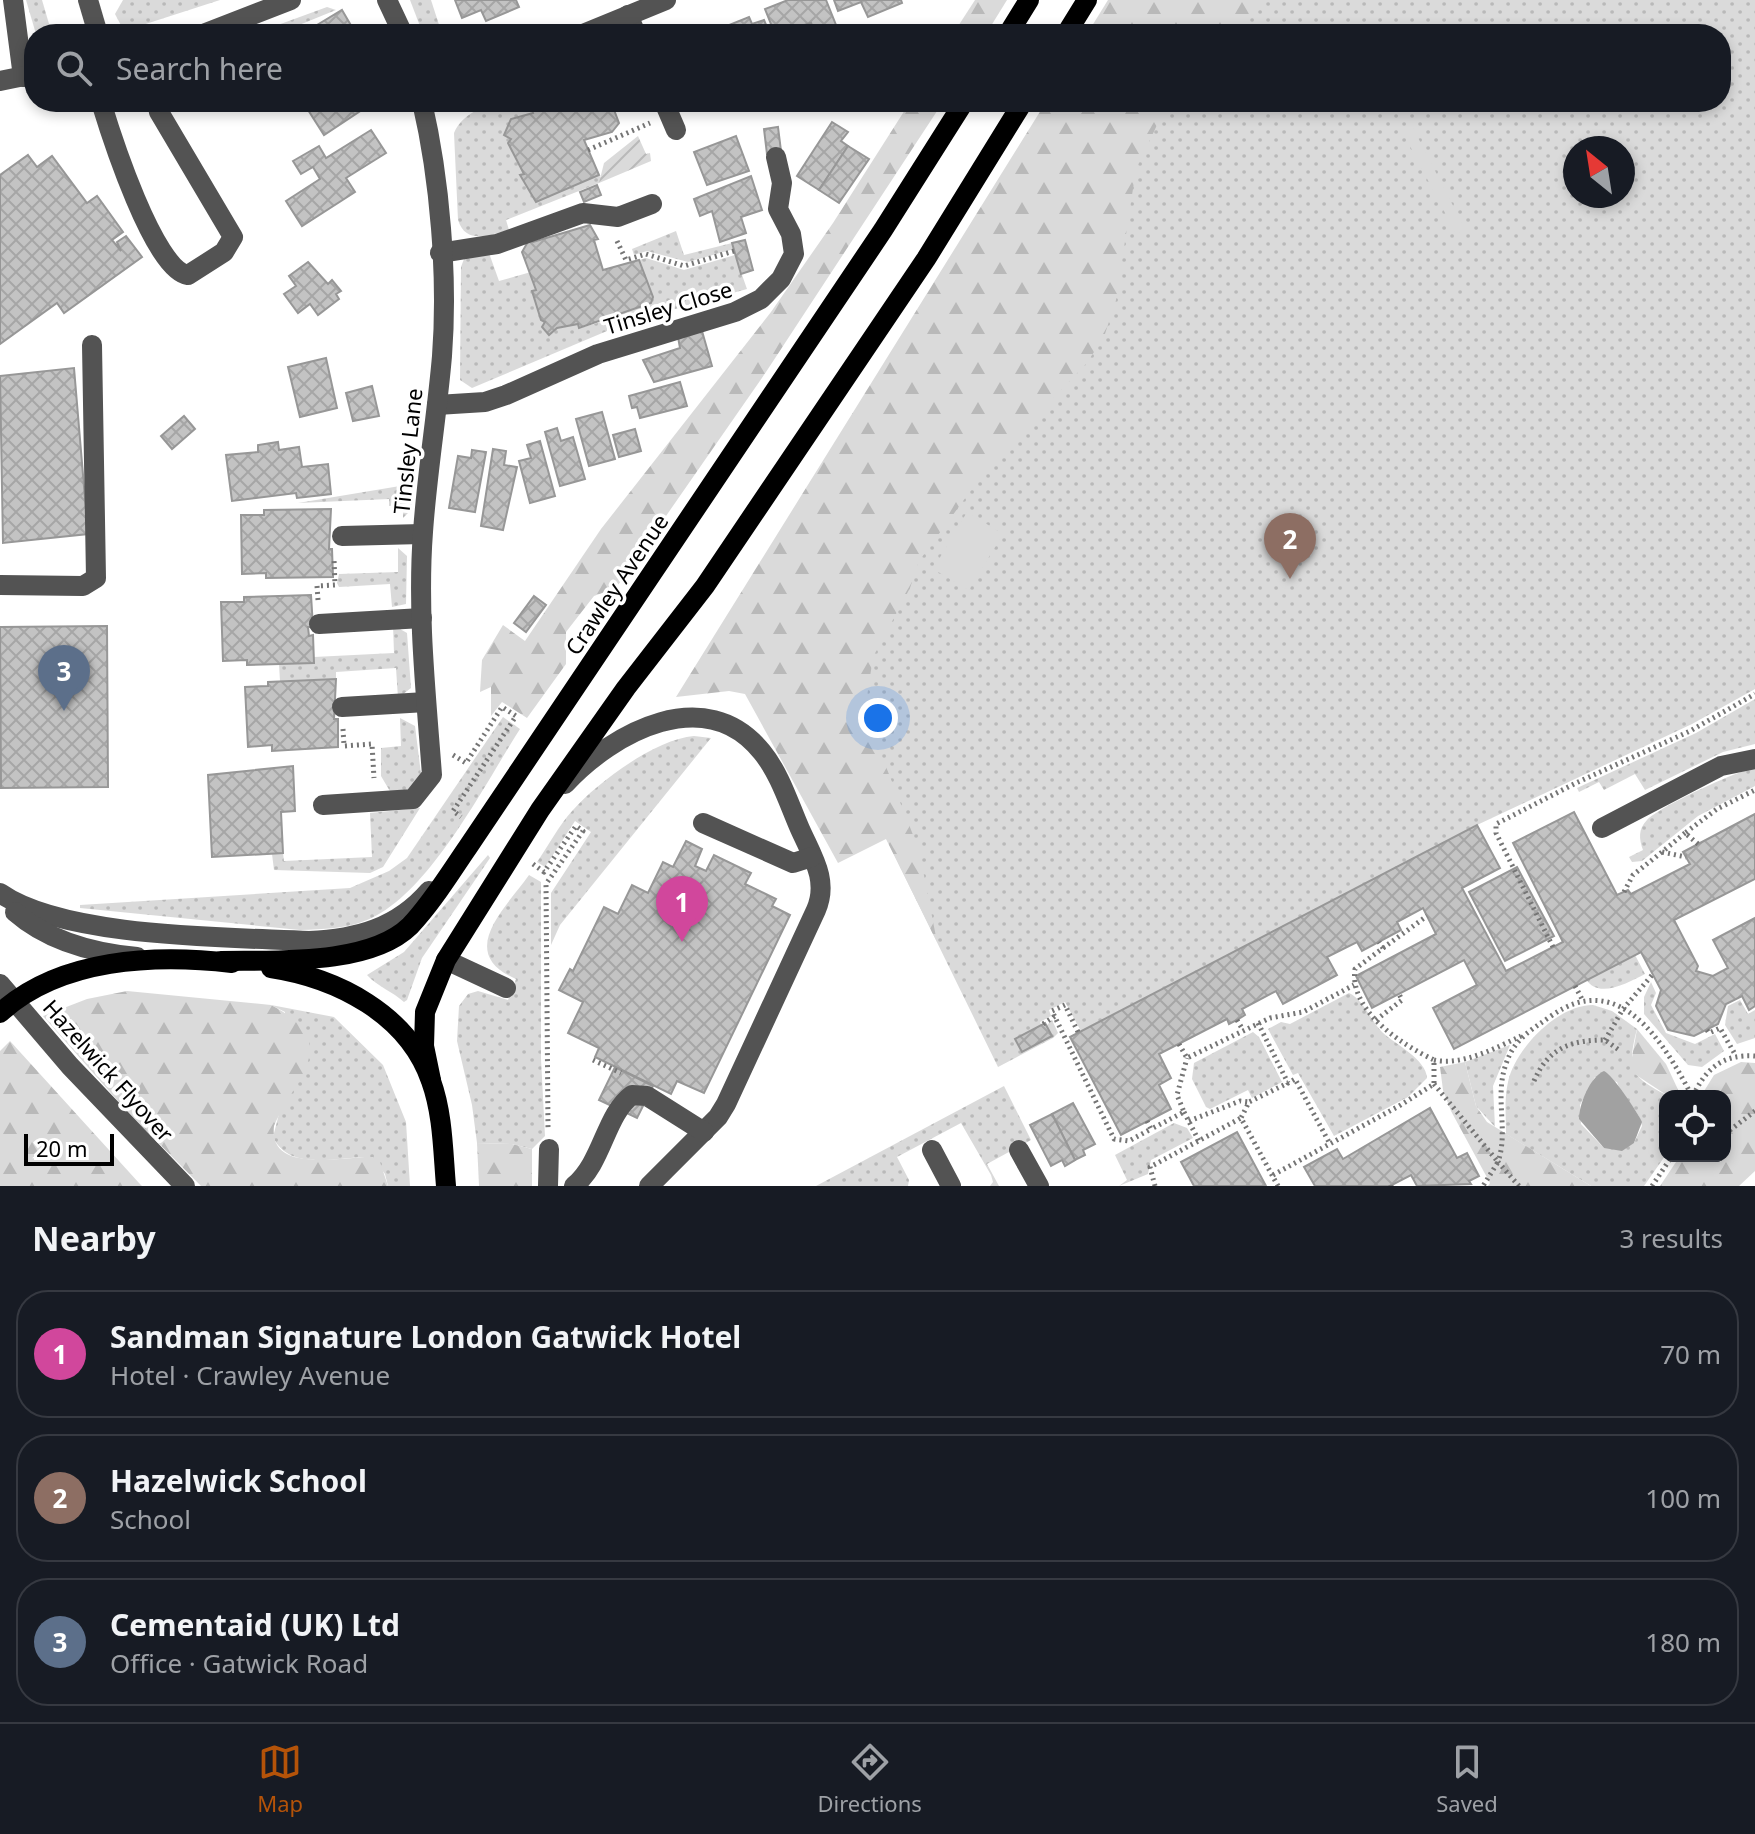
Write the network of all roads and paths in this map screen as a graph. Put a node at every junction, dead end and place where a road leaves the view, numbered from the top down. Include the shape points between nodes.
1 (13, 0) edge
2 (88, 0) edge
3 (291, 0) edge
4 (387, 0) edge
5 (666, 0) edge
6 (1029, 0) edge
7 (1087, 0) edge
8 (95, 24) edge
9 (229, 24) edge
10 (398, 24) edge
11 (632, 24) edge
12 (1014, 24) edge
13 (1072, 24) edge
14 (24, 56) edge
15 (24, 77) edge
16 (0, 81) edge
17 (104, 112) edge
18 (159, 112) edge
19 (424, 112) edge
20 (958, 112) edge
21 (1017, 112) edge
22 (670, 115) edge
23 (588, 150) dead end
24 (776, 157) dead end
25 (652, 204) dead end
26 (601, 213) junction
27 (734, 251) dead end
28 (440, 253) junction
29 (92, 345) dead end
30 (437, 405) junction
31 (422, 534) junction
32 (338, 540) joint
33 (0, 585) edge
34 (422, 618) junction
35 (319, 624) joint
36 (1755, 694) edge
37 (426, 702) junction
38 (342, 712) joint
39 (516, 716) dead end
40 (1755, 759) edge
41 (466, 763) dead end
42 (1755, 790) edge
43 (375, 802) junction
44 (323, 805) dead end
45 (540, 810) junction
46 (703, 823) dead end
47 (1602, 828) dead end
48 (1685, 833) junction
49 (1698, 844) dead end
50 (468, 847) junction
51 (1662, 852) junction
52 (1686, 857) dead end
53 (815, 863) junction
54 (544, 872) dead end
55 (1624, 892) dead end
56 (0, 893) edge
57 (0, 899) edge
58 (1427, 916) dead end
59 (1553, 947) dead end
60 (161, 959) junction
61 (446, 960) junction
62 (221, 961) junction
63 (1653, 974) dead end
64 (0, 984) edge
65 (1354, 985) junction
66 (1575, 986) dead end
67 (506, 988) dead end
68 (1399, 994) dead end
69 (1582, 999) junction
70 (1623, 1009) junction
71 (0, 1013) edge
72 (1055, 1016) junction
73 (1237, 1020) dead end
74 (1376, 1020) junction
75 (1258, 1023) junction
76 (1043, 1024) dead end
77 (1243, 1030) junction
78 (1707, 1030) dead end
79 (1078, 1032) dead end
80 (1522, 1035) junction
81 (1605, 1040) junction
82 (1179, 1044) dead end
83 (1619, 1050) dead end
84 (1736, 1056) junction
85 (1755, 1056) edge
86 (1187, 1058) junction
87 (593, 1060) dead end
88 (1434, 1060) junction
89 (632, 1079) dead end
90 (431, 1080) junction
91 (1534, 1081) dead end
92 (1288, 1083) junction
93 (1434, 1084) junction
94 (1688, 1090) edge
95 (1696, 1090) edge
96 (1249, 1102) junction
97 (1755, 1111) edge
98 (1184, 1112) junction
99 (1241, 1118) junction
100 (1147, 1121) dead end
101 (1189, 1121) junction
102 (1151, 1129) junction
103 (1731, 1129) edge
104 (704, 1132) junction
105 (1199, 1141) junction
106 (1330, 1144) junction
107 (549, 1149) joint
108 (932, 1150) dead end
109 (1019, 1150) dead end
110 (1498, 1162) junction
111 (1670, 1162) edge
112 (1273, 1175) junction
113 (185, 1186) edge
114 (446, 1186) edge
115 (548, 1186) edge
116 (574, 1186) edge
117 (649, 1186) edge
118 (951, 1186) edge
119 (1039, 1186) edge
120 (1155, 1186) edge
121 (1278, 1186) edge
122 (1483, 1186) edge
123 (1519, 1186) edge
124 (1652, 1186) edge

1 - 14 street
2 - 8 street
3 - 9 street
4 - 10 street
5 - 11 street
6 - 12 main road
7 - 13 main road
15 - 16 street
17 - 18 street via 149,225 172,266 188,275 227,249 233,233
19 - 28 street, Tinsley Lane
20 - 50 main road, Crawley Avenue
21 - 45 main road via 926,259 705,586
22 - 23 path
24 - 30 street, Tinsley Close via 782,183 778,209 794,254 781,279 761,299 735,312 598,354 485,402
25 - 26 street via 622,216
26 - 27 path via 626,260 646,254 684,266
26 - 28 street via 583,213 497,244
28 - 30 street, Tinsley Lane via 443,334
29 - 33 street via 96,578 83,586
30 - 31 street, Tinsley Lane
31 - 32 street
31 - 34 street, Tinsley Lane
32 - 35 path via 335,585 317,586
34 - 35 street
34 - 37 street, Tinsley Lane
36 - 59 path via 1496,824
37 - 38 street
37 - 43 street, Tinsley Lane via 432,775 413,799
38 - 43 path via 344,746 372,744
39 - 41 path via 502,707
40 - 47 street via 1721,766
42 - 48 path
43 - 44 street
45 - 53 street via 614,742 668,720 706,718 734,729 763,753
45 - 61 main road
46 - 53 street via 793,863
48 - 49 path
48 - 51 path
50 - 56 street via 401,917 337,940 66,922 24,908
50 - 62 main road, Crawley Avenue via 410,926 385,941 328,956
51 - 52 path
51 - 55 path via 1633,875
53 - 104 street via 823,887 816,910 726,1104
54 - 107 path via 576,826 583,831 546,884
57 - 60 street via 33,926 72,944
58 - 65 path via 1357,966
60 - 62 main road
60 - 71 main road via 69,975
61 - 67 street
61 - 90 main road via 425,1012
62 - 90 main road via 310,975 356,996 400,1031
63 - 70 path
64 - 113 street, Hazelwick Flyover
65 - 74 path
65 - 75 path via 1303,1012
66 - 69 path
68 - 74 path via 1402,1000
69 - 70 path via 1604,999
69 - 80 path
70 - 81 path
70 - 94 path via 1662,1047
72 - 76 path
72 - 79 path via 1052,1011 1065,1005
72 - 102 path via 1114,1139 1129,1141
73 - 77 path
74 - 88 path via 1405,1046
75 - 77 path
75 - 92 path
77 - 86 path
78 - 84 path via 1720,1028
80 - 88 path via 1465,1058
80 - 110 path via 1500,1086
81 - 83 path
81 - 91 path via 1558,1049
82 - 86 path
84 - 85 path
84 - 95 path via 1714,1065
86 - 98 path via 1177,1095
87 - 89 path
88 - 93 path
90 - 114 main road
92 - 96 path
92 - 106 path via 1295,1079
93 - 106 path
93 - 110 path
96 - 99 path
96 - 101 path
97 - 103 path
98 - 101 path
98 - 102 path
99 - 105 path
99 - 112 path
100 - 102 path
101 - 105 path
104 - 116 street via 647,1096 632,1095 621,1106 594,1163
104 - 117 street
105 - 120 path via 1150,1167
106 - 112 path
107 - 115 street
108 - 118 street
109 - 119 street
110 - 122 path
110 - 123 path
111 - 124 path
112 - 121 path

